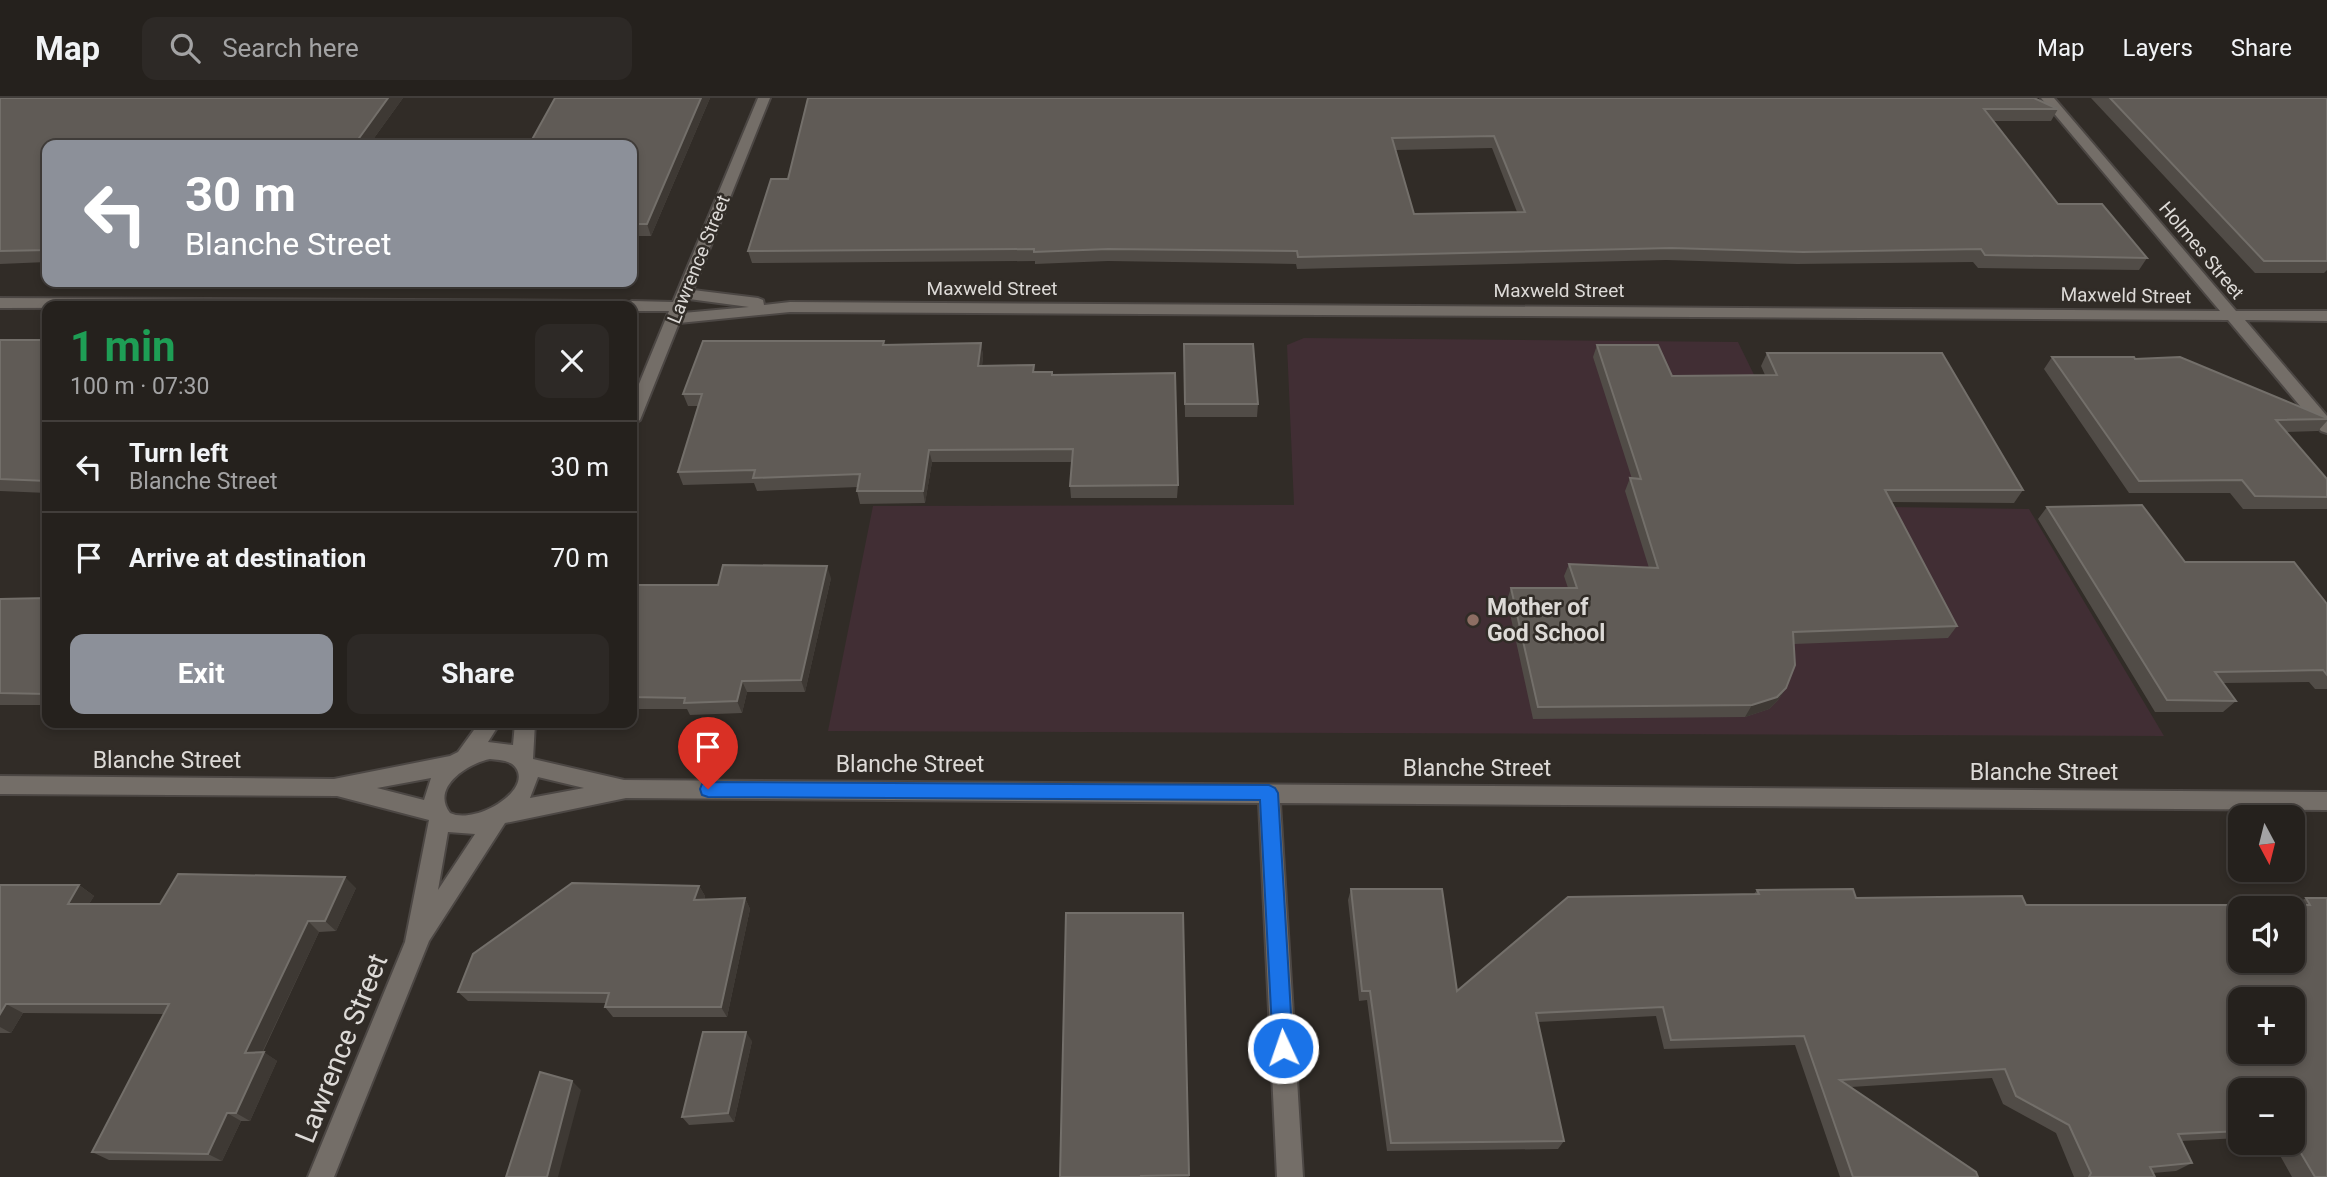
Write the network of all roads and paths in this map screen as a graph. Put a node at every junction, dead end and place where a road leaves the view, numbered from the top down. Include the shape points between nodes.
1 (764, 98) edge
2 (2047, 98) edge
3 (0, 303) edge
4 (42, 303) edge
5 (637, 306) edge
6 (679, 307) junction
7 (790, 307) junction
8 (2232, 315) junction
9 (2327, 316) edge
10 (637, 409) edge
11 (2327, 427) edge
12 (486, 728) edge
13 (525, 728) edge
14 (460, 761) junction
15 (524, 762) junction
16 (0, 785) edge
17 (334, 788) junction
18 (626, 789) junction
19 (1269, 793) junction
20 (2327, 801) edge
21 (438, 815) junction
22 (502, 815) junction
23 (417, 942) junction
24 (321, 1177) edge
25 (1290, 1177) edge

1 - 6 street, Lawrence Street
2 - 8 street, Holmes Street
3 - 4 street
5 - 6 street, Maxweld Street
6 - 7 street, Maxweld Street
6 - 7 street, Maxweld Street
6 - 10 street, Lawrence Street
7 - 8 street, Maxweld Street
8 - 9 street, Maxweld Street
8 - 11 street, Holmes Street
12 - 14 street
13 - 15 street
14 - 15 street via 490,750 513,753
14 - 17 street, Blanche Street
14 - 21 street via 435,788
15 - 18 street, Blanche Street
15 - 22 street via 529,777 526,789
16 - 17 street, Blanche Street
17 - 21 street, Blanche Street
18 - 19 street, Blanche Street
18 - 22 street, Blanche Street
19 - 20 street, Blanche Street
19 - 25 street
21 - 22 street via 466,826 482,825
21 - 23 street, Lawrence Street
22 - 23 street, Lawrence Street
23 - 24 street, Lawrence Street

